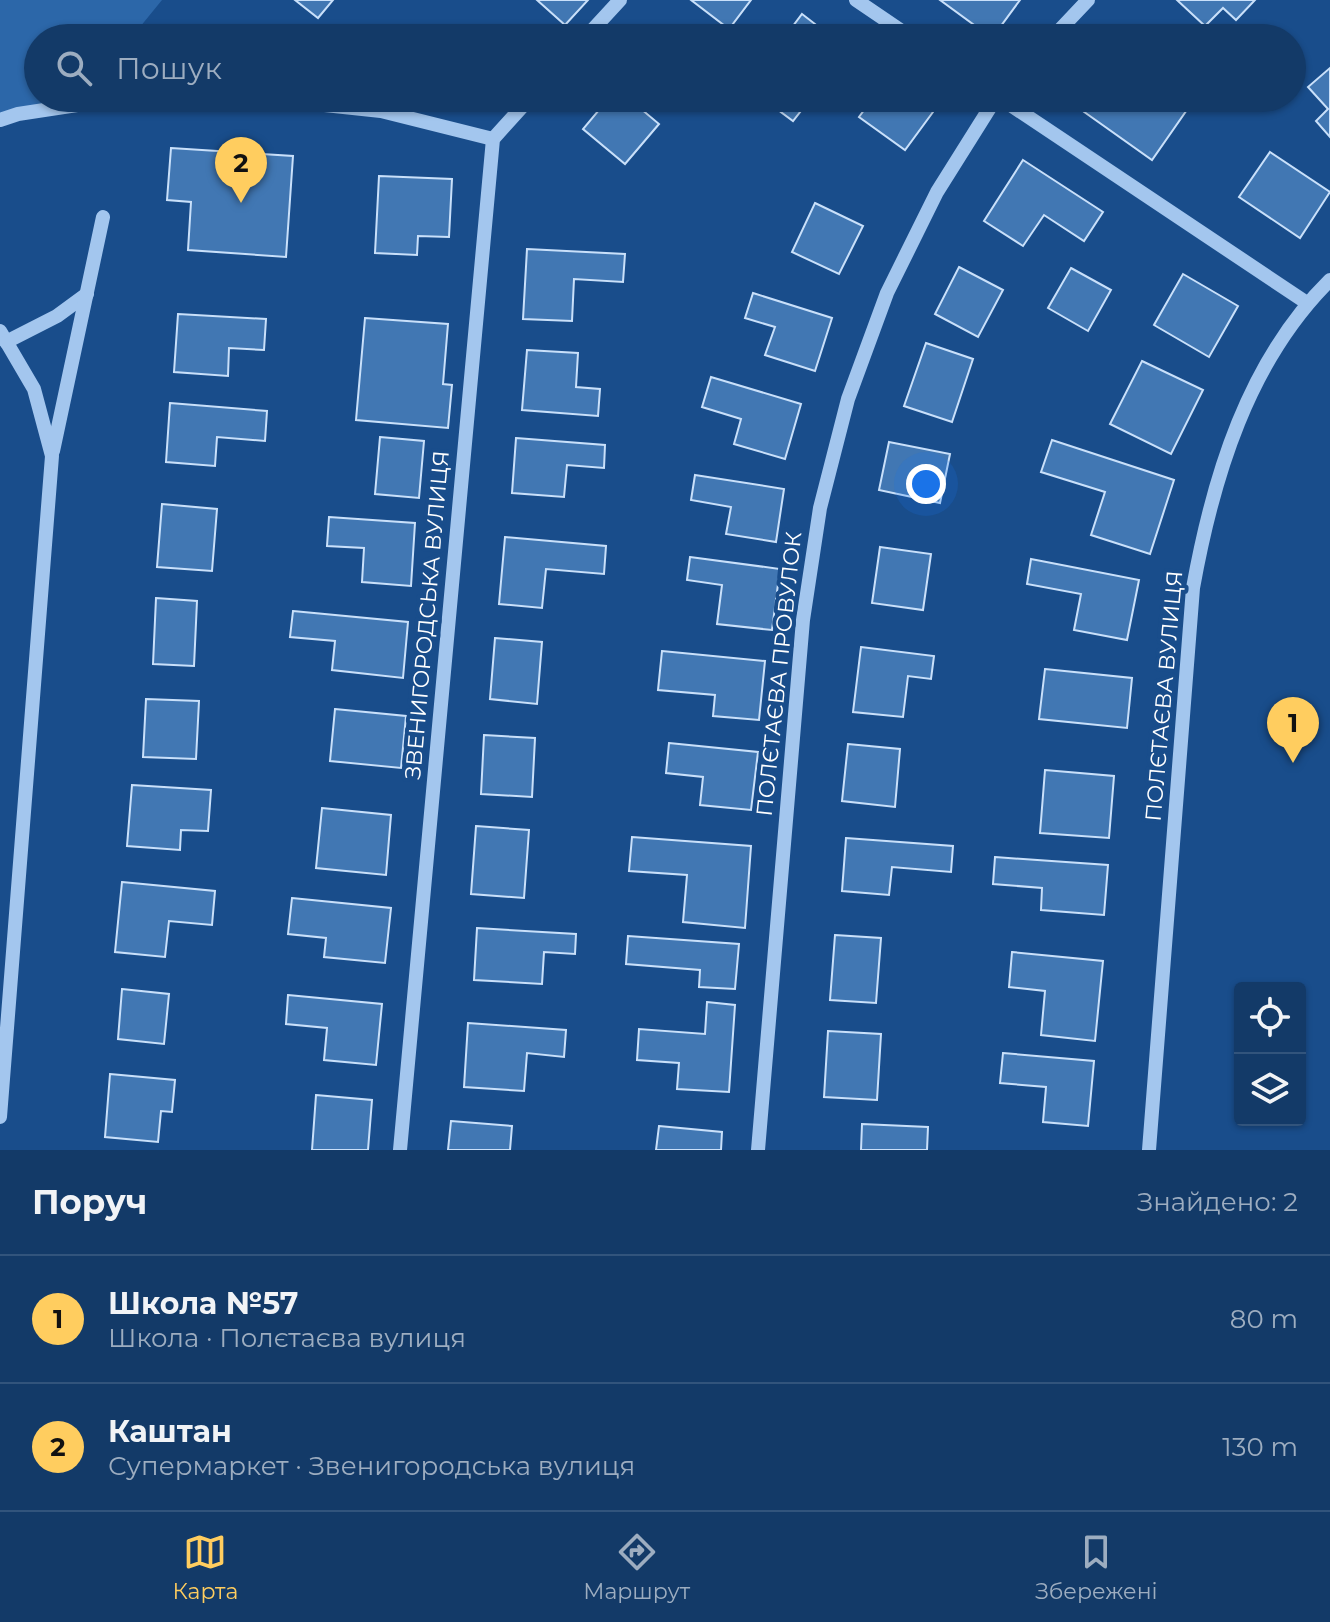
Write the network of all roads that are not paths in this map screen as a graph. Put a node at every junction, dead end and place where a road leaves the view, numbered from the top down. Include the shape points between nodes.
1 (620, 0) edge
2 (856, 0) edge
3 (1088, 0) edge
4 (598, 24) edge
5 (891, 24) edge
6 (1065, 24) edge
7 (31, 112) edge
8 (385, 112) edge
9 (517, 112) edge
10 (989, 112) edge
11 (1019, 112) edge
12 (0, 120) edge
13 (493, 139) junction
14 (103, 217) dead end
15 (1330, 280) edge
16 (87, 294) junction
17 (1307, 303) junction
18 (3, 336) edge
19 (52, 456) junction
20 (0, 1117) edge
21 (400, 1150) edge
22 (758, 1150) edge
23 (1149, 1150) edge

1 - 4 street
2 - 5 street
3 - 6 street
7 - 12 street
8 - 13 street
9 - 13 street
10 - 22 street, ПОЛЄТАЄВА ПРОВУЛОК via 937,192 887,293 848,399 820,508 803,620
11 - 17 street
13 - 21 street, ЗВЕНИГОРОДСЬКА ВУЛИЦЯ
14 - 16 street
15 - 17 street, ПОЛЄТАЄВА ВУЛИЦЯ
16 - 18 street via 57,316
16 - 19 street
17 - 23 street, ПОЛЄТАЄВА ВУЛИЦЯ via 1244,410 1204,527 1193,588
18 - 19 street via 34,389
19 - 20 street

